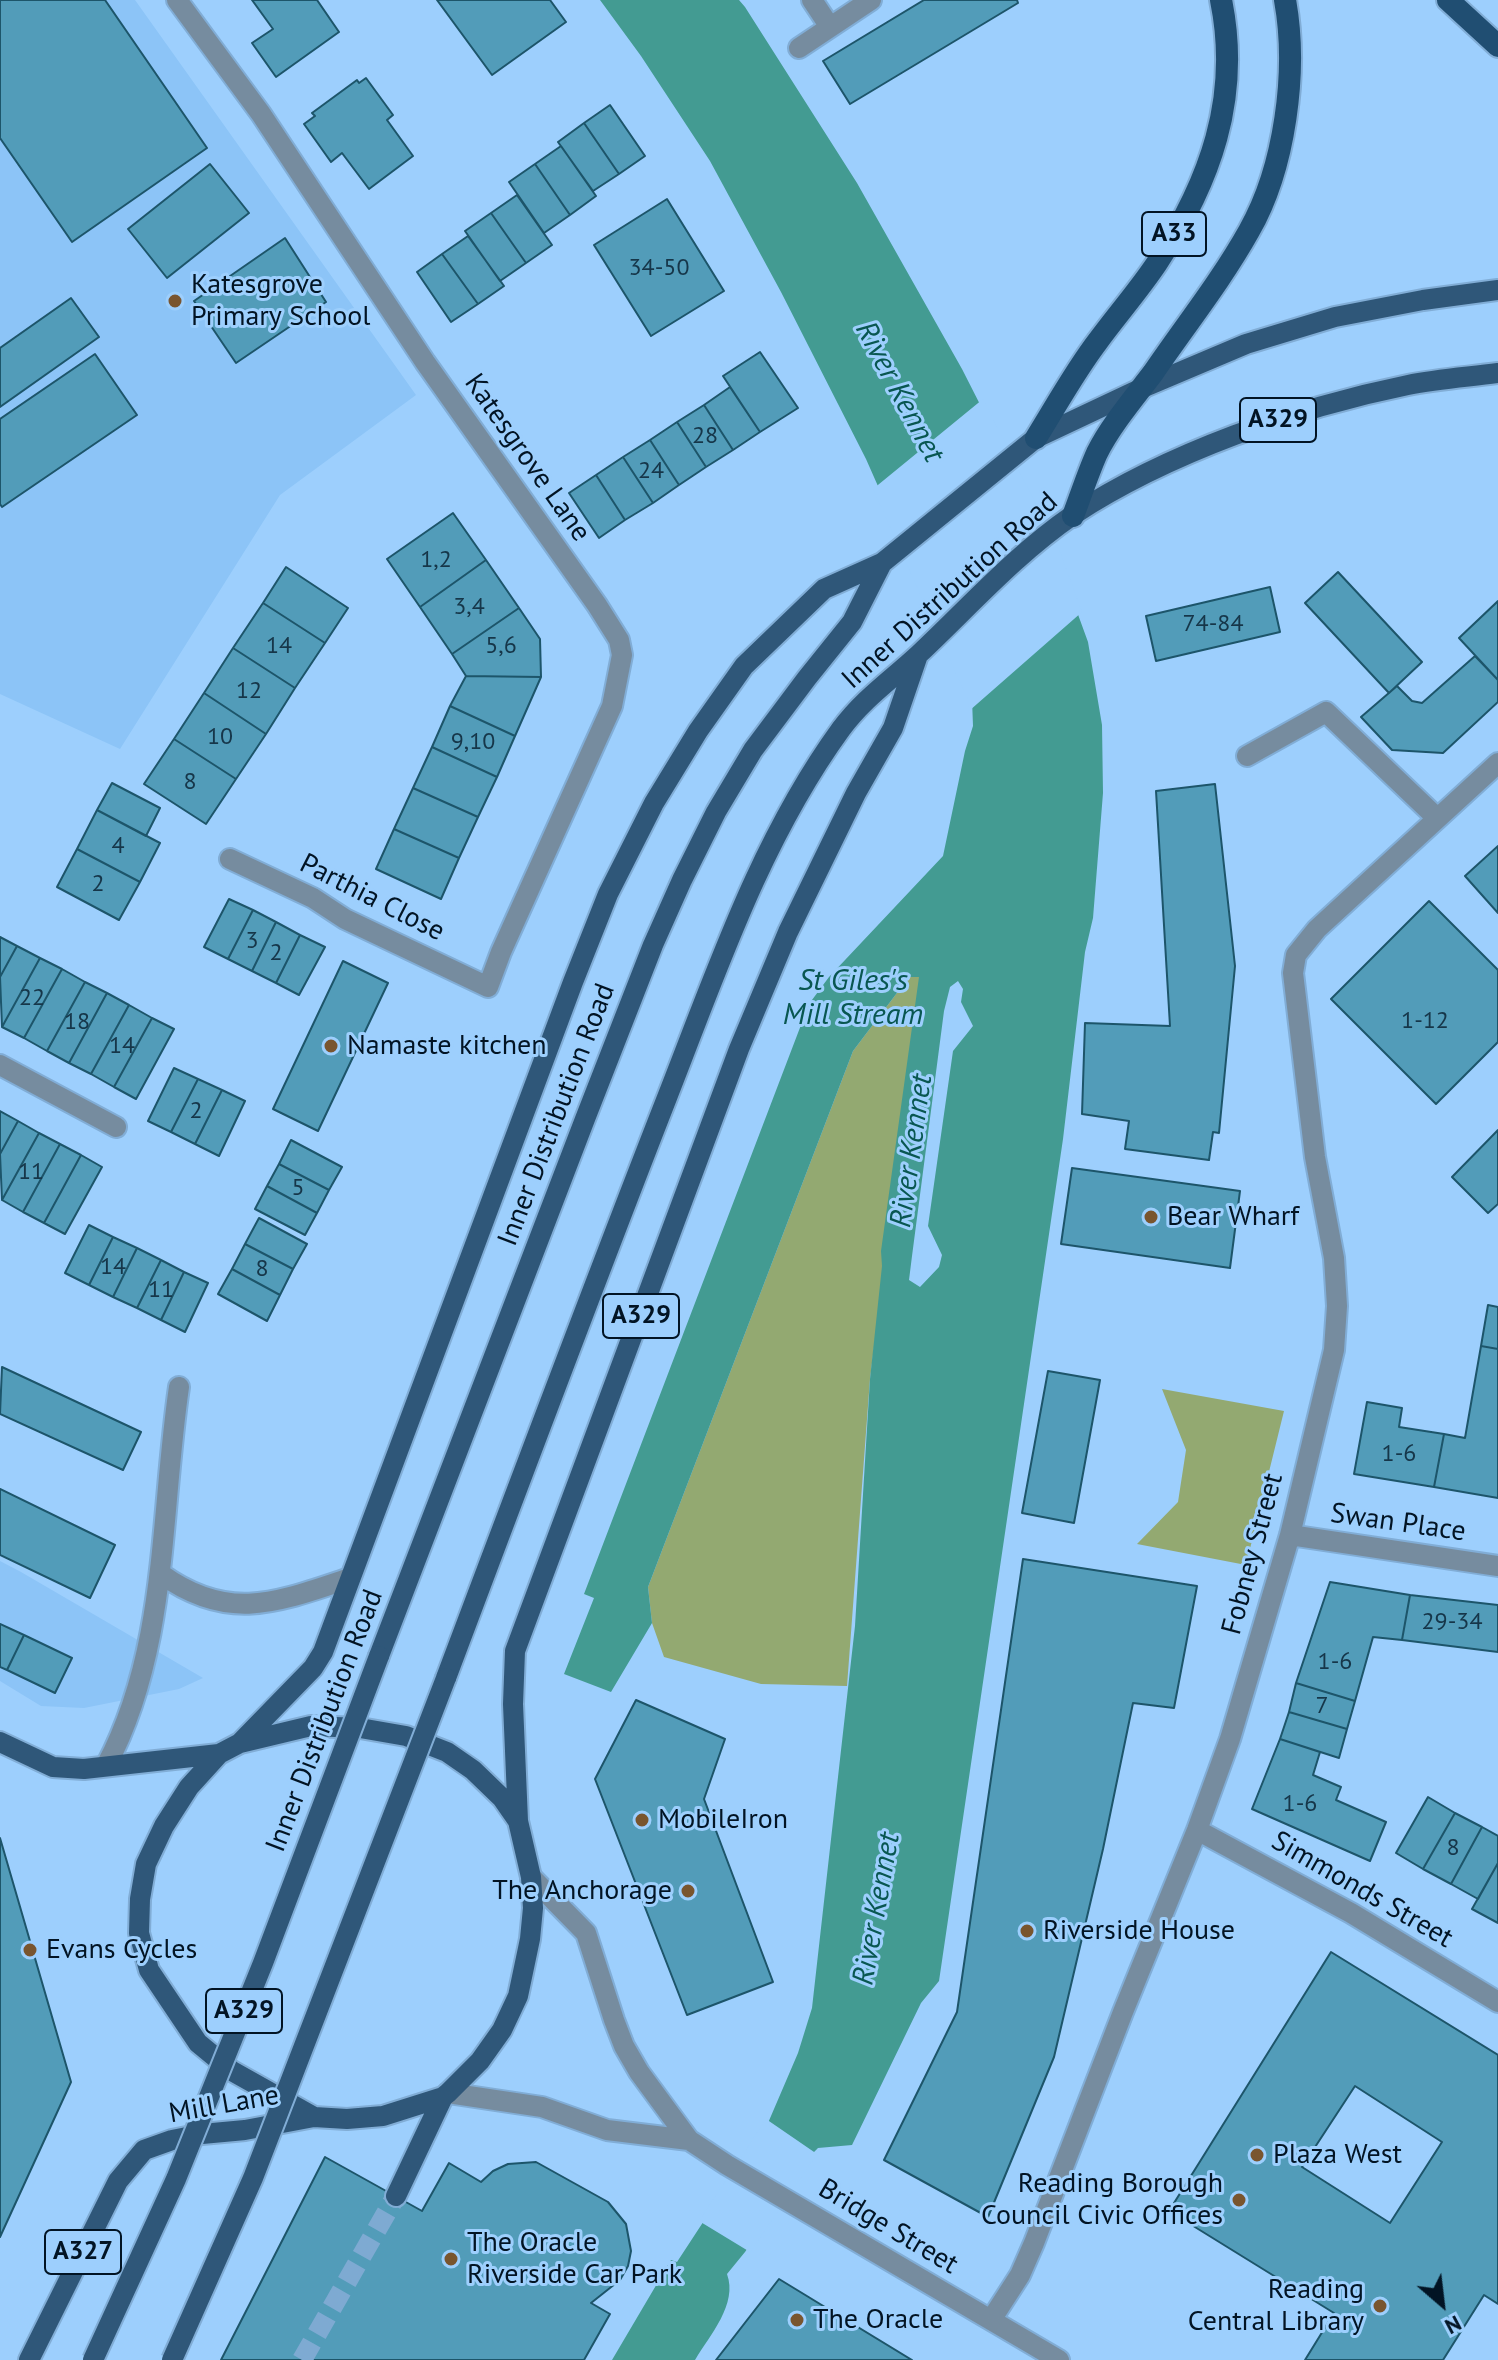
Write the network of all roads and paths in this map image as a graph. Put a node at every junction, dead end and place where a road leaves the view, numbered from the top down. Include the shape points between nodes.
1 (177, 0) edge
2 (812, 0) edge
3 (871, 0) edge
4 (1221, 0) edge
5 (1285, 0) edge
6 (1448, 0) edge
7 (830, 27) junction
8 (1498, 46) edge
9 (799, 48) dead end
10 (1498, 290) edge
11 (1498, 373) edge
12 (1142, 388) junction
13 (1036, 438) junction
14 (1073, 516) junction
15 (882, 563) junction
16 (918, 655) junction
17 (1247, 756) dead end
18 (1498, 763) edge
19 (1437, 818) junction
20 (230, 859) dead end
21 (488, 987) joint
22 (0, 1065) edge
23 (116, 1127) dead end
24 (179, 1387) dead end
25 (1290, 1535) junction
26 (1498, 1566) edge
27 (161, 1574) junction
28 (350, 1578) junction
29 (0, 1742) edge
30 (240, 1743) junction
31 (219, 1754) junction
32 (106, 1766) junction
33 (518, 1821) junction
34 (1197, 1830) junction
35 (531, 1877) junction
36 (1498, 2002) edge
37 (446, 2095) junction
38 (314, 2117) junction
39 (689, 2140) junction
40 (396, 2196) tunnel mouth
41 (991, 2320) junction
42 (29, 2360) edge
43 (93, 2360) edge
44 (172, 2360) edge
45 (1059, 2360) edge

1 - 21 street, Katesgrove Lane via 261,114 619,640 622,655 612,706
2 - 7 street
3 - 7 street
4 - 13 highway, A33 via 1228,78 1218,139 1198,193 1156,264 1095,344
5 - 12 highway, A33 via 1289,83 1265,197 1224,271
6 - 8 highway
7 - 9 street
10 - 12 main road, Inner Distribution Road / A329 via 1335,317 1246,344
11 - 14 main road, Inner Distribution Road / A329 via 1413,383 1318,405 1148,474
12 - 13 main road, Inner Distribution Road / A329
12 - 14 highway, A33 via 1098,452
13 - 15 main road, Inner Distribution Road / A329
14 - 16 main road, Inner Distribution Road / A329
15 - 28 main road, A329 via 824,589 744,666 654,803 608,894 573,982
15 - 43 main road, Inner Distribution Road / A329, bridge via 852,622 753,750 716,812 653,945 263,1963 176,2179
16 - 33 main road, A329 via 893,728 788,932 739,1049 515,1651
16 - 44 main road, Inner Distribution Road / A329, bridge via 865,698 842,728 801,787 768,851 632,1185 253,2178
17 - 19 street via 1326,712
18 - 19 street
19 - 25 street, Fobney Street via 1317,929 1296,955 1293,973 1337,1306 1334,1350
20 - 21 street, Parthia Close
22 - 23 street
24 - 27 street
25 - 26 street, Swan Place
25 - 34 street, Fobney Street via 1230,1739
27 - 28 street via 185,1592 250,1605 285,1600
27 - 32 street via 149,1652 125,1730
28 - 30 main road, A329 via 313,1668
29 - 32 main road via 53,1767
30 - 31 main road
30 - 33 main road via 311,1726 406,1736 447,1752 473,1770
31 - 32 main road
31 - 38 main road via 189,1787 146,1864 139,1933 149,1970 198,2043 232,2071
33 - 35 main road
34 - 36 street, Simmonds Street via 1351,1913
34 - 41 street, Fobney Street via 1030,2254
35 - 37 main road via 531,1924 518,1996 480,2061
35 - 39 street, Bridge Street via 586,1933 624,2046
37 - 38 main road via 383,2116
37 - 39 street, Bridge Street via 542,2107 607,2130
37 - 40 main road
38 - 42 main road, Mill Lane / A327 via 202,2134 144,2150 118,2181
39 - 41 street, Bridge Street
41 - 45 street, Bridge Street

